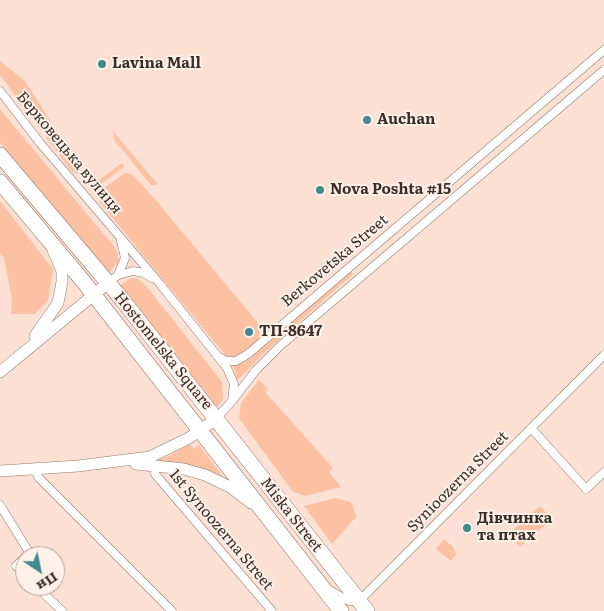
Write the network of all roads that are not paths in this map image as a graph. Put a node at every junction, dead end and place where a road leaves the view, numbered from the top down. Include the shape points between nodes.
1 (604, 50) edge
2 (604, 70) edge
3 (0, 91) edge
4 (0, 155) edge
5 (0, 182) edge
6 (117, 232) junction
7 (46, 234) junction
8 (113, 279) junction
9 (160, 284) junction
10 (94, 294) junction
11 (604, 355) edge
12 (20, 356) junction
13 (217, 356) junction
14 (0, 372) edge
15 (232, 401) junction
16 (216, 419) junction
17 (531, 428) junction
18 (200, 431) junction
19 (120, 461) junction
20 (156, 465) junction
21 (34, 469) junction
22 (2, 470) edge
23 (604, 472) edge
24 (0, 505) edge
25 (269, 519) junction
26 (26, 546) edge
27 (324, 589) junction
28 (46, 596) edge
29 (363, 606) edge
30 (62, 611) edge
31 (172, 611) edge
32 (272, 611) edge
33 (341, 611) edge

1 - 13 street, Berkovetska Street via 248,354 236,361
2 - 15 street, Berkovetska Street via 269,355
3 - 6 street, Берковецька вулиця via 40,144
4 - 8 highway
5 - 7 highway
6 - 8 street via 125,253 124,263
6 - 9 street
7 - 10 highway
7 - 12 main road via 62,271 58,303
8 - 9 street via 140,271
8 - 10 main road, Hostomelska Square
8 - 16 highway, Hostomelska Square
9 - 13 street
10 - 12 main road, Hostomelska Square
10 - 18 highway, Hostomelska Square
11 - 17 street, Synioozerna Street
12 - 14 main road, Hostomelska Square
13 - 15 street via 232,377
15 - 16 street, Berkovetska Street
16 - 18 main road, Hostomelska Square
16 - 29 highway, Miska Street
17 - 23 street via 586,489
17 - 29 street, Synioozerna Street
18 - 19 main road, Hostomelska Square via 170,449
18 - 25 highway, Miska Street
19 - 20 main road
19 - 21 main road, Hostomelska Square
20 - 25 main road via 213,478 242,495
20 - 32 street, 1st Synoozerna Street via 155,474
21 - 22 main road, Hostomelska Square
21 - 31 street via 39,478
24 - 26 street
25 - 27 highway, Miska Street
27 - 29 street
27 - 33 highway, Miska Street
28 - 30 street

